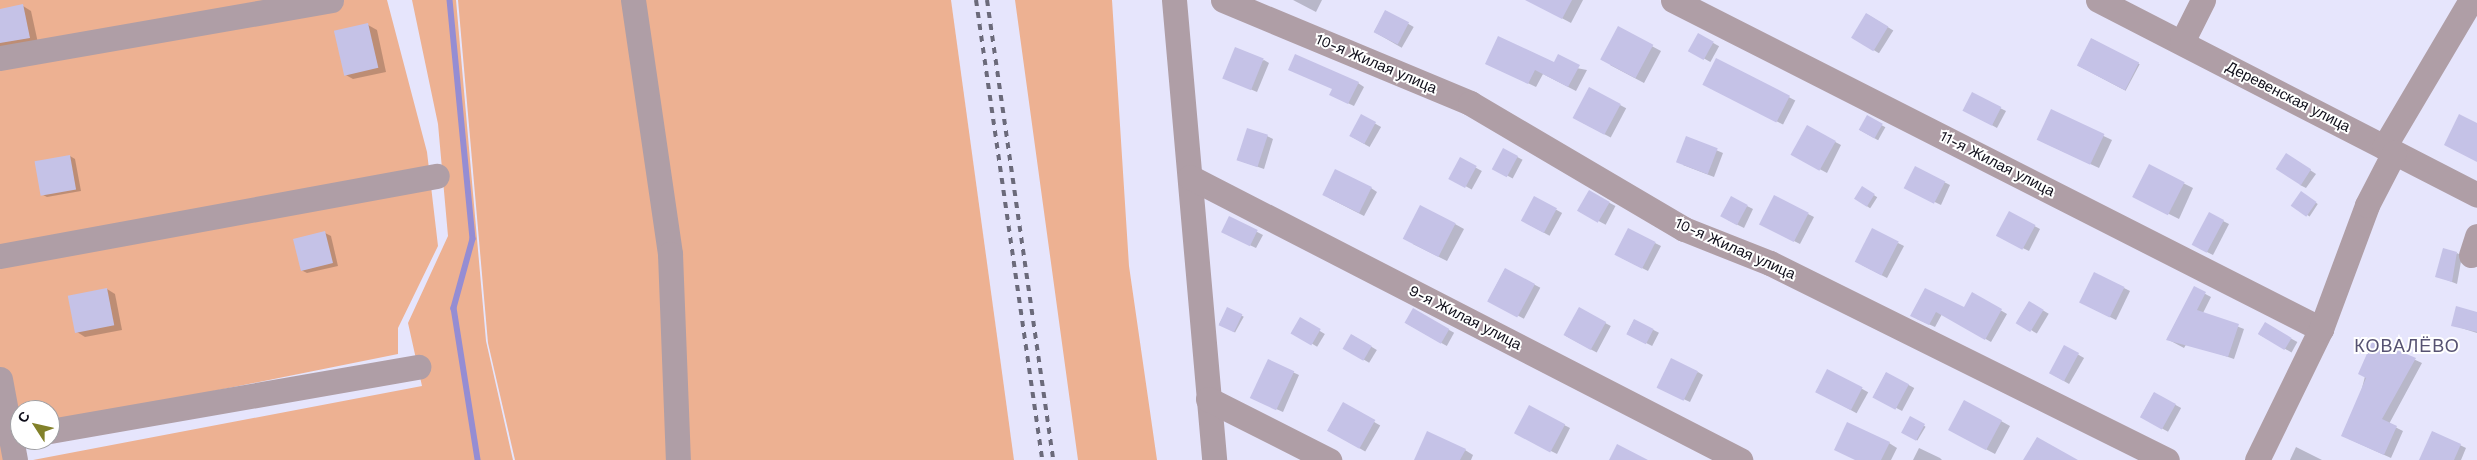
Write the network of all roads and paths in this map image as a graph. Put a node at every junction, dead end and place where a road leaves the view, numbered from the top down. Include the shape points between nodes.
1 (331, 0) edge
2 (633, 0) edge
3 (1174, 0) edge
4 (1223, 0) edge
5 (1673, 0) edge
6 (2098, 0) edge
7 (2203, 0) edge
8 (2471, 0) edge
9 (2182, 42) junction
10 (0, 58) edge
11 (2389, 150) junction
12 (437, 176) dead end
13 (1190, 177) junction
14 (2477, 196) edge
15 (0, 256) edge
16 (2321, 329) junction
17 (418, 367) dead end
18 (0, 379) edge
19 (1208, 398) junction
20 (10, 423) edge
21 (60, 429) edge
22 (678, 460) edge
23 (1214, 460) edge
24 (1329, 460) edge
25 (1740, 460) edge
26 (2168, 460) edge
27 (2257, 460) edge

1 - 10 street
2 - 22 street via 670,254
3 - 13 street
4 - 26 street, 10-я Жилая улица via 1470,103 1684,229 1770,263
5 - 16 street, 11-я Жилая улица
6 - 9 street, Деревенская улица
7 - 9 street
8 - 11 street
9 - 11 street, Деревенская улица
11 - 14 street, Деревенская улица
11 - 16 street
12 - 15 street
13 - 19 street
13 - 25 street, 9-я Жилая улица
16 - 27 street
17 - 21 street
18 - 20 street
19 - 23 street
19 - 24 street

